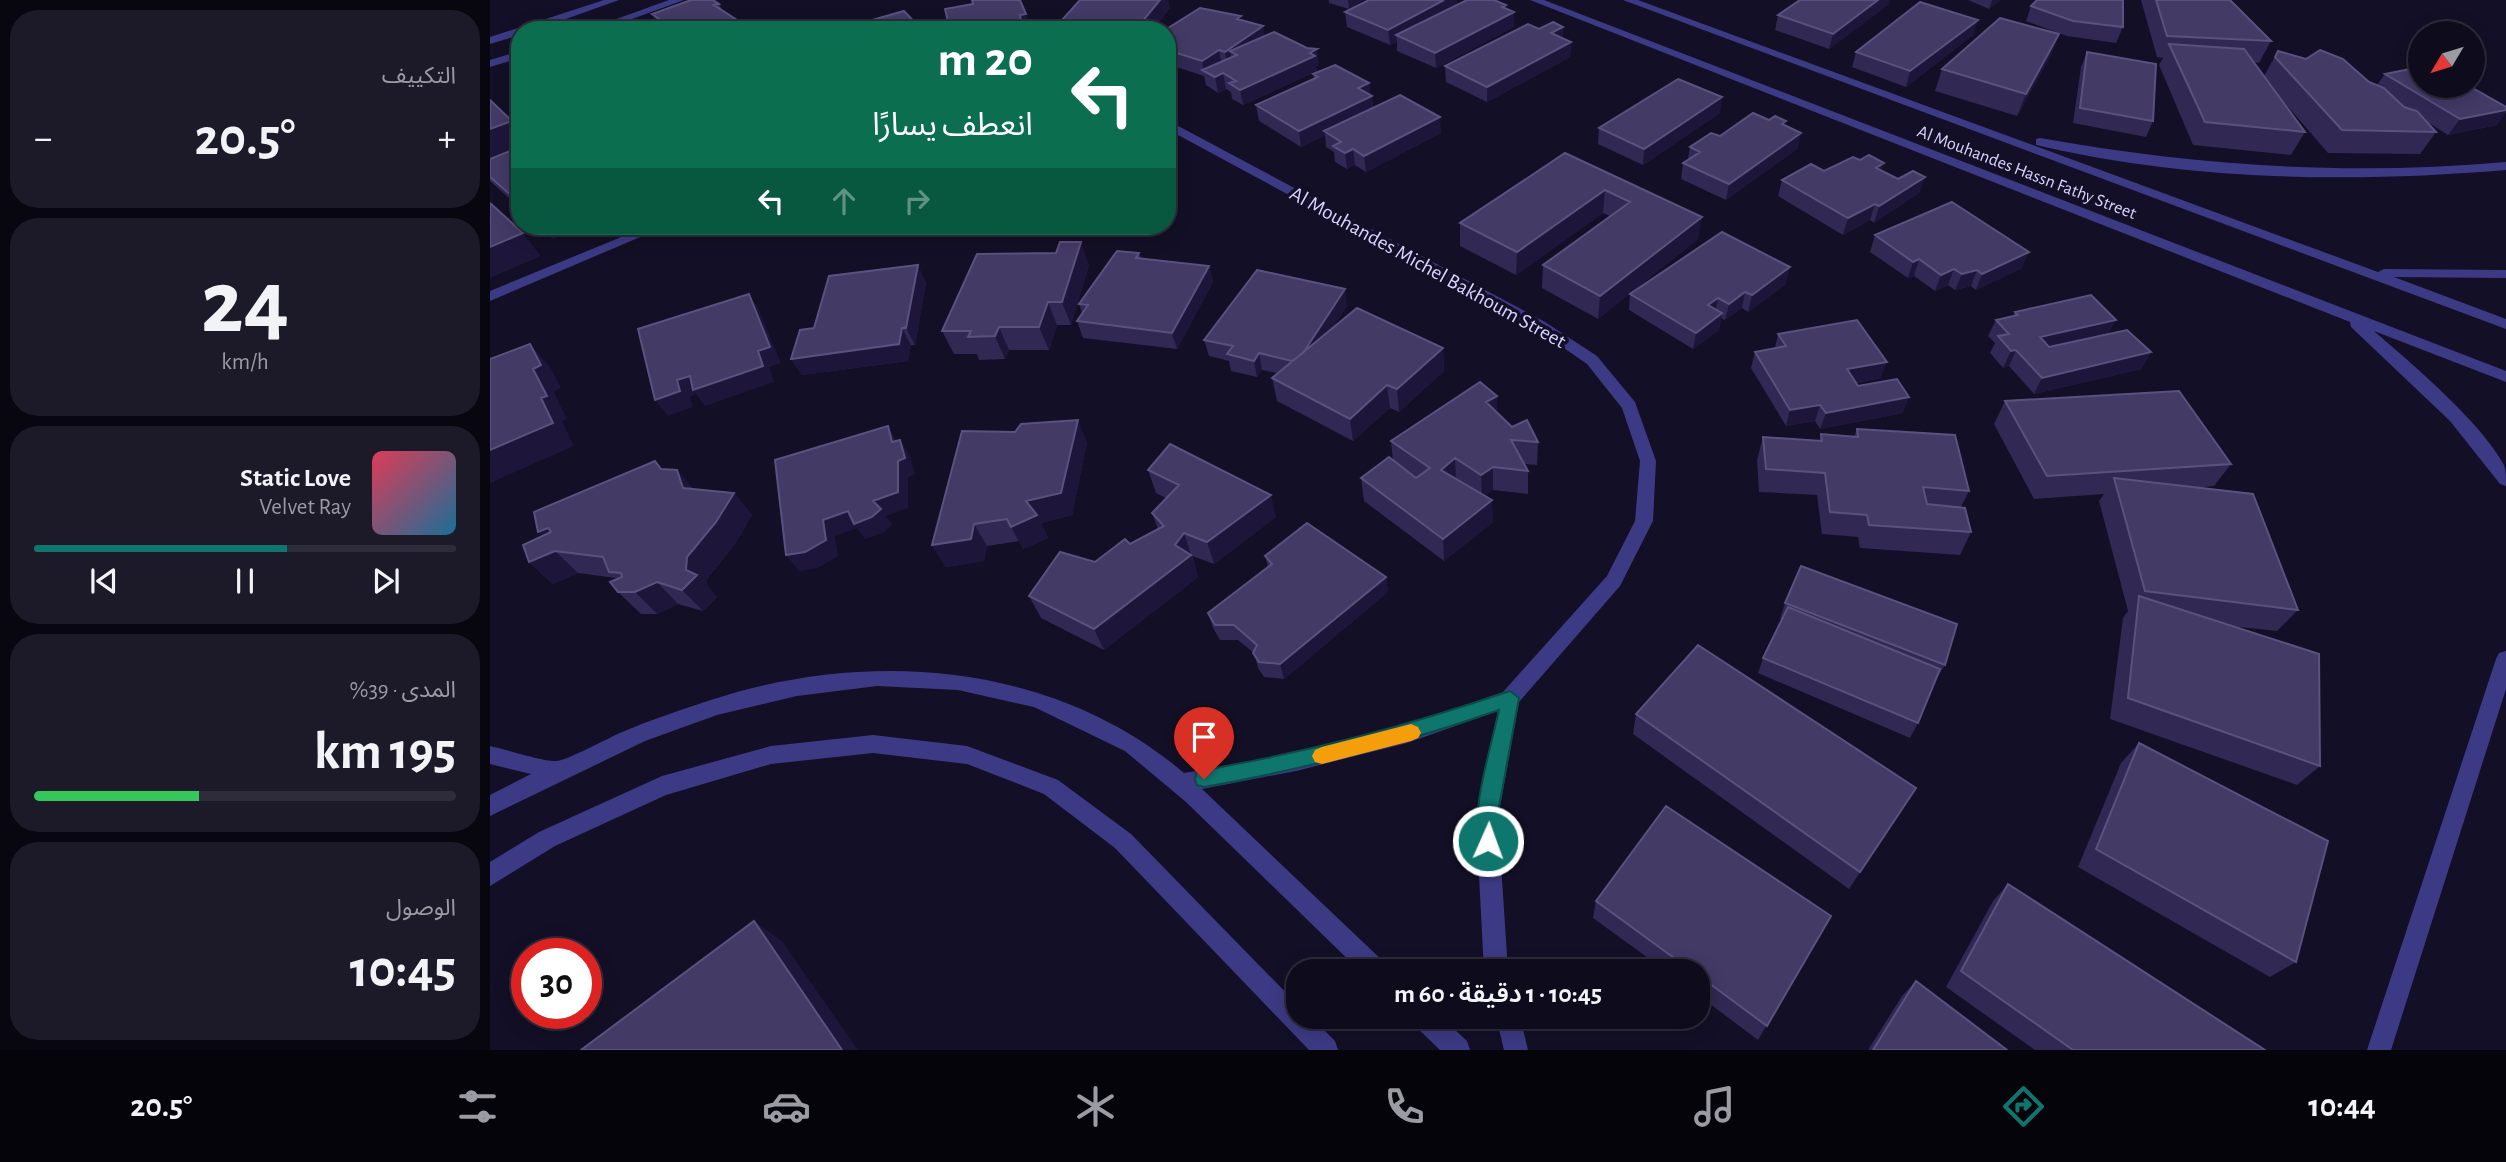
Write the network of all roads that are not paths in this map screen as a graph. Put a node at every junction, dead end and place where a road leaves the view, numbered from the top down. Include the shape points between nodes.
1 (614, 0) edge
2 (679, 0) edge
3 (1535, 0) edge
4 (1628, 0) edge
5 (561, 18) junction
6 (552, 21) edge
7 (565, 21) edge
8 (617, 21) edge
9 (511, 34) edge
10 (490, 41) edge
11 (511, 57) edge
12 (490, 64) edge
13 (1176, 129) edge
14 (1990, 133) junction
15 (2506, 166) edge
16 (637, 235) edge
17 (2365, 272) junction
18 (2506, 274) edge
19 (490, 296) edge
20 (2346, 315) junction
21 (2506, 324) edge
22 (2506, 377) edge
23 (2506, 481) edge
24 (2506, 659) edge
25 (1510, 698) junction
26 (490, 755) edge
27 (555, 770) junction
28 (1181, 783) junction
29 (490, 806) edge
30 (490, 875) edge
31 (1364, 959) edge
32 (1495, 959) edge
33 (1436, 1029) edge
34 (1511, 1029) edge
35 (1326, 1050) edge
36 (1458, 1050) edge
37 (1516, 1050) edge
38 (2379, 1050) edge

1 - 5 street
2 - 8 street
3 - 20 street, Al Mouhandes Hassn Fathy Street
4 - 14 street, Al Mouhandes Hassn Fathy Street
5 - 6 street
5 - 7 street
9 - 10 street
11 - 12 street
13 - 25 street, Al Mouhandes Michel Bakhoum Street via 1540,325 1592,360 1629,406 1648,461 1644,521 1614,582
14 - 15 street via 2100,154 2228,170 2437,174
14 - 17 street, Al Mouhandes Hassn Fathy Street
16 - 19 street
17 - 18 street
17 - 21 street, Al Mouhandes Hassn Fathy Street
20 - 22 street, Al Mouhandes Hassn Fathy Street
20 - 23 street via 2421,379
24 - 38 street
25 - 28 street, Al Mouhandes Michel Bakhoum Street via 1407,734 1296,762
25 - 32 street via 1487,818
26 - 27 street
27 - 28 street via 663,723 740,699 864,677 956,680 1039,699 1116,734
27 - 29 street
28 - 31 street
30 - 35 street via 547,839 662,786 771,755 873,744 967,755 1051,787 1123,841
33 - 36 street
34 - 37 street

